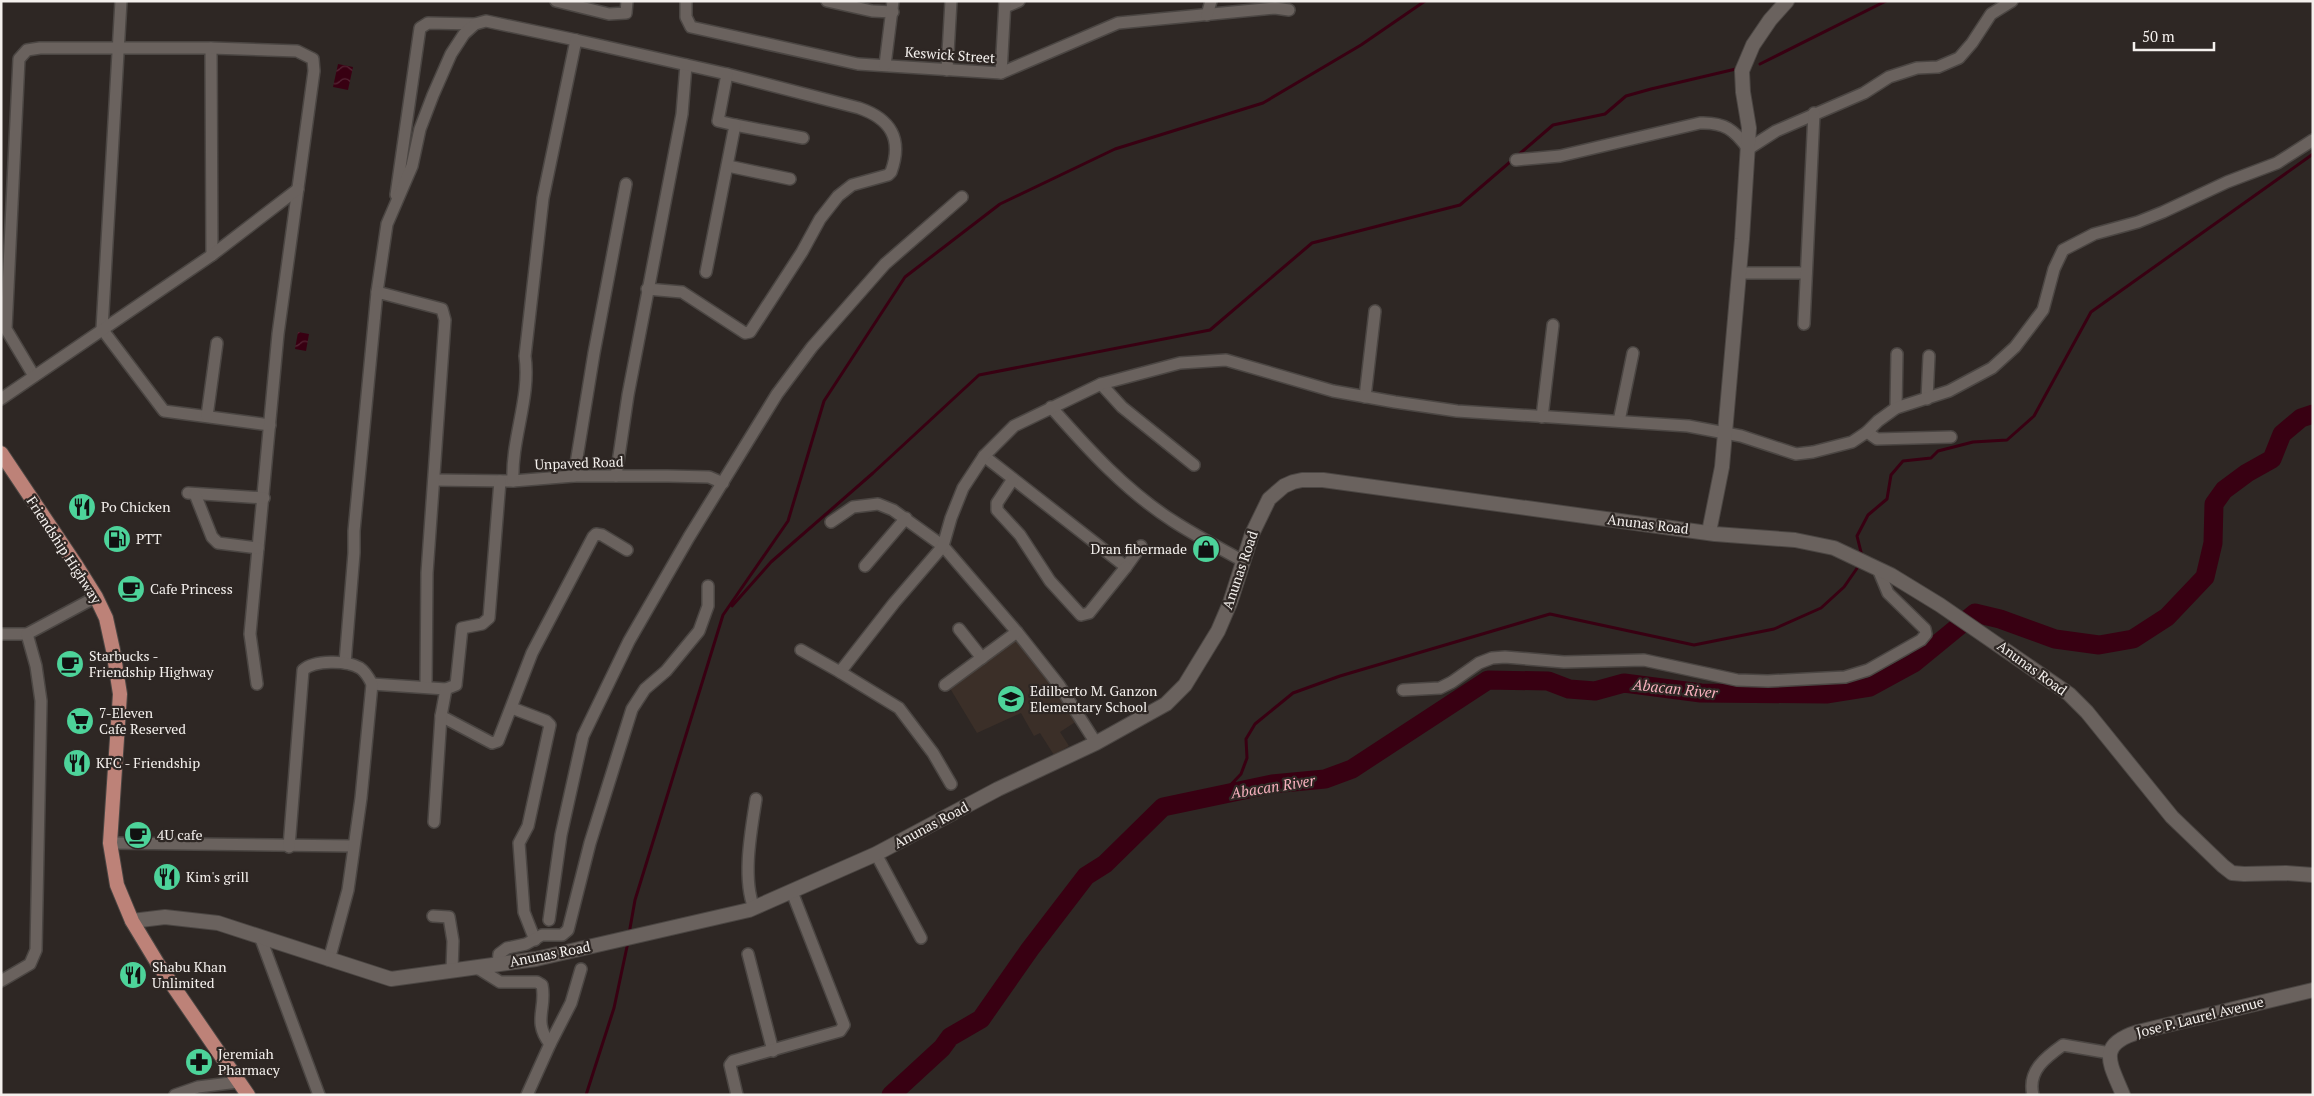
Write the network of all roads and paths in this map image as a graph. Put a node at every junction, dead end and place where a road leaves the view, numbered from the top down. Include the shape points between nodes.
1 (121, 1) edge
2 (556, 1) edge
3 (686, 1) edge
4 (827, 1) edge
5 (951, 1) edge
6 (1019, 1) edge
7 (1211, 1) edge
8 (1787, 1) edge
9 (2012, 1) edge
10 (1005, 4) edge
11 (588, 5) edge
12 (1276, 5) edge
13 (627, 7) edge
14 (893, 7) edge
15 (1290, 10) dead end
16 (1207, 15) junction
17 (475, 24) junction
18 (576, 40) junction
19 (120, 48) junction
20 (211, 48) junction
21 (686, 64) junction
22 (885, 65) junction
23 (947, 70) junction
24 (1002, 73) junction
25 (727, 74) junction
26 (1814, 113) junction
27 (735, 124) junction
28 (803, 138) dead end
29 (2313, 140) edge
30 (1748, 149) junction
31 (1516, 160) dead end
32 (728, 166) junction
33 (790, 179) dead end
34 (626, 184) dead end
35 (298, 189) junction
36 (962, 197) dead end
37 (395, 202) junction
38 (212, 255) junction
39 (706, 272) dead end
40 (1740, 273) junction
41 (1806, 273) junction
42 (647, 289) junction
43 (377, 292) junction
44 (1375, 311) dead end
45 (1804, 324) dead end
46 (1553, 325) dead end
47 (102, 329) junction
48 (217, 343) dead end
49 (1633, 353) dead end
50 (1897, 354) dead end
51 (1929, 356) dead end
52 (34, 376) junction
53 (1101, 384) junction
54 (1365, 397) junction
55 (1, 399) edge
56 (1927, 399) junction
57 (1051, 407) junction
58 (1896, 408) junction
59 (207, 416) junction
60 (1542, 417) junction
61 (1619, 421) junction
62 (270, 425) junction
63 (1867, 432) junction
64 (1726, 433) junction
65 (1951, 437) dead end
66 (1, 453) edge
67 (984, 456) junction
68 (1194, 465) dead end
69 (574, 476) junction
70 (616, 476) junction
71 (1013, 479) junction
72 (434, 480) junction
73 (500, 481) junction
74 (513, 481) junction
75 (723, 483) junction
76 (264, 498) junction
77 (906, 518) junction
78 (830, 522) dead end
79 (1709, 532) junction
80 (943, 546) junction
81 (1141, 546) dead end
82 (258, 548) junction
83 (627, 550) dead end
84 (1243, 561) junction
85 (865, 566) dead end
86 (1126, 567) junction
87 (1876, 568) junction
88 (708, 586) dead end
89 (96, 597) junction
90 (959, 628) dead end
91 (1017, 632) junction
92 (1, 634) edge
93 (27, 634) junction
94 (801, 650) dead end
95 (982, 658) junction
96 (345, 663) junction
97 (840, 672) junction
98 (257, 684) dead end
99 (372, 684) junction
100 (945, 685) dead end
101 (426, 686) junction
102 (446, 689) junction
103 (1402, 690) dead end
104 (512, 708) junction
105 (441, 716) junction
106 (1096, 743) junction
107 (951, 784) dead end
108 (756, 799) dead end
109 (434, 822) dead end
110 (110, 843) junction
111 (353, 846) junction
112 (289, 847) junction
113 (876, 854) junction
114 (2313, 875) edge
115 (792, 892) junction
116 (752, 909) junction
117 (433, 916) dead end
118 (549, 920) dead end
119 (132, 921) junction
120 (921, 938) dead end
121 (261, 939) junction
122 (535, 940) junction
123 (748, 954) dead end
124 (329, 960) junction
125 (498, 964) junction
126 (476, 967) junction
127 (581, 968) dead end
128 (452, 970) junction
129 (1, 982) edge
130 (2313, 990) edge
131 (550, 1044) junction
132 (773, 1051) junction
133 (2110, 1053) junction
134 (238, 1082) junction
135 (175, 1095) edge
136 (248, 1095) edge
137 (319, 1095) edge
138 (527, 1095) edge
139 (737, 1095) edge
140 (2033, 1095) edge
141 (2123, 1095) edge

1 - 19 street
2 - 11 street
3 - 22 street, Keswick Street via 686,17 691,27 858,64
4 - 14 street via 872,11
5 - 23 street
6 - 10 street
7 - 16 street
8 - 30 street via 1757,39 1742,71 1749,128
9 - 26 street via 1991,14 1958,58 1938,67 1918,68 1889,77 1864,93
10 - 24 street
11 - 13 street via 609,14
12 - 15 street, Keswick Street
12 - 16 street, Keswick Street
14 - 22 street
16 - 24 street, Keswick Street via 1118,23
17 - 18 street via 486,20
17 - 37 street via 464,34 442,72 420,129 412,166
17 - 37 street via 428,22 420,28
18 - 21 street
18 - 74 street via 543,198
19 - 20 street
19 - 47 street
19 - 52 street via 40,48 27,50 19,58 6,329
20 - 35 street via 298,51 313,59
20 - 38 street
21 - 25 street
21 - 42 street via 682,114
22 - 23 street, Keswick Street
23 - 24 street, Keswick Street
25 - 27 street via 718,120
25 - 42 street via 859,108 878,116 889,125 894,139 891,172 852,185 838,196 820,219 750,332 744,333 682,292
26 - 30 street
26 - 41 street
27 - 28 street
27 - 32 street
29 - 56 street via 2277,163 2138,222 2094,234 2063,250 2057,258 2043,310 2007,355 1966,383
30 - 31 street via 1734,131 1712,122 1560,156
30 - 40 street
32 - 33 street
32 - 39 street
34 - 69 street
35 - 38 street
35 - 62 street via 278,334
36 - 75 street via 885,264 812,347 777,394
37 - 43 street via 387,224
38 - 47 street
40 - 41 street
40 - 64 street
41 - 45 street
42 - 70 street
43 - 72 street via 442,309 445,320
43 - 96 street
44 - 54 street
46 - 60 street
47 - 52 street
47 - 59 street via 164,411
48 - 59 street
49 - 61 street
50 - 58 street
51 - 56 street
52 - 55 street
53 - 54 street via 1180,363 1226,360
53 - 57 street
53 - 68 street via 1122,407
54 - 60 street via 1457,411
56 - 58 street
57 - 67 street via 1014,426
57 - 84 street via 1098,460 1149,503 1173,521
58 - 63 street
59 - 62 street
60 - 61 street
61 - 64 street via 1688,426
62 - 76 street
63 - 64 street via 1842,446 1805,454 1787,452
63 - 65 street via 1877,439
64 - 79 street via 1720,483
66 - 89 main road, Friendship Highway
67 - 71 street
67 - 80 street via 964,488
69 - 70 street, Unpaved Road
69 - 74 street, Unpaved Road
70 - 75 street, Unpaved Road via 709,477
71 - 86 street
71 - 86 street via 997,503 997,510 1020,535 1050,581 1081,615 1088,613
72 - 73 street, Unpaved Road
72 - 101 street via 427,573
73 - 74 street, Unpaved Road
73 - 102 street via 488,618 482,624 462,628 458,681
75 - 118 street via 629,641 583,736 561,834
76 - 82 street
76 - 82 street via 191,494 218,543
77 - 78 street via 878,504 866,504 853,507
77 - 80 street
77 - 85 street
79 - 84 street, Anunas Road via 1323,480 1302,480 1284,486 1269,499
79 - 87 street, Anunas Road via 1822,544
80 - 91 street
80 - 97 street
81 - 86 street
82 - 98 street via 250,634
83 - 104 street via 602,535 593,537 532,653
84 - 106 street, Anunas Road via 1218,631 1185,685 1158,708
87 - 103 street via 1888,594 1925,629 1926,634 1868,670 1845,677 1737,680 1644,660 1564,662 1505,657 1479,663 1440,688
87 - 114 street, Anunas Road via 1940,605 2057,685 2078,703 2166,812 2232,873
88 - 122 street via 708,606 699,631 666,671 645,689 632,709 590,843 570,928 564,934 542,935
89 - 93 street
89 - 110 main road, Friendship Highway via 108,626 120,694
90 - 95 street
91 - 95 street
91 - 106 street via 1059,685
92 - 93 street
93 - 129 street via 42,701 36,950 30,964
94 - 97 street
95 - 100 street
96 - 99 street via 366,673
96 - 112 street via 312,664 303,670
97 - 107 street via 899,708 933,753
99 - 101 street
99 - 111 street
101 - 102 street
102 - 105 street
104 - 105 street via 502,734 492,743
104 - 122 street via 550,725 528,826 519,843 524,912
105 - 109 street
106 - 113 street, Anunas Road via 998,789
108 - 116 street via 748,878
110 - 112 street
110 - 119 main road, Friendship Highway via 117,885
111 - 112 street
111 - 124 street via 348,890
113 - 115 street, Anunas Road
113 - 120 street
115 - 116 street, Anunas Road
115 - 132 street via 844,1025 840,1031
116 - 125 street, Anunas Road
117 - 128 street via 449,917
119 - 121 street, Anunas Road via 165,918 218,923
119 - 134 main road, Friendship Highway
121 - 124 street, Anunas Road
121 - 137 street
122 - 125 street via 502,951
123 - 132 street
124 - 128 street, Anunas Road via 391,979
125 - 126 street, Anunas Road
126 - 128 street, Anunas Road
126 - 131 street via 500,982 536,982 542,985 540,1025
127 - 131 street via 571,1003
130 - 133 street, Jose P. Laurel Avenue via 2138,1032 2113,1044
131 - 138 street
132 - 139 street via 731,1063
133 - 140 street via 2063,1045 2034,1072
133 - 141 street
134 - 135 street via 198,1087
134 - 136 main road, Friendship Highway

